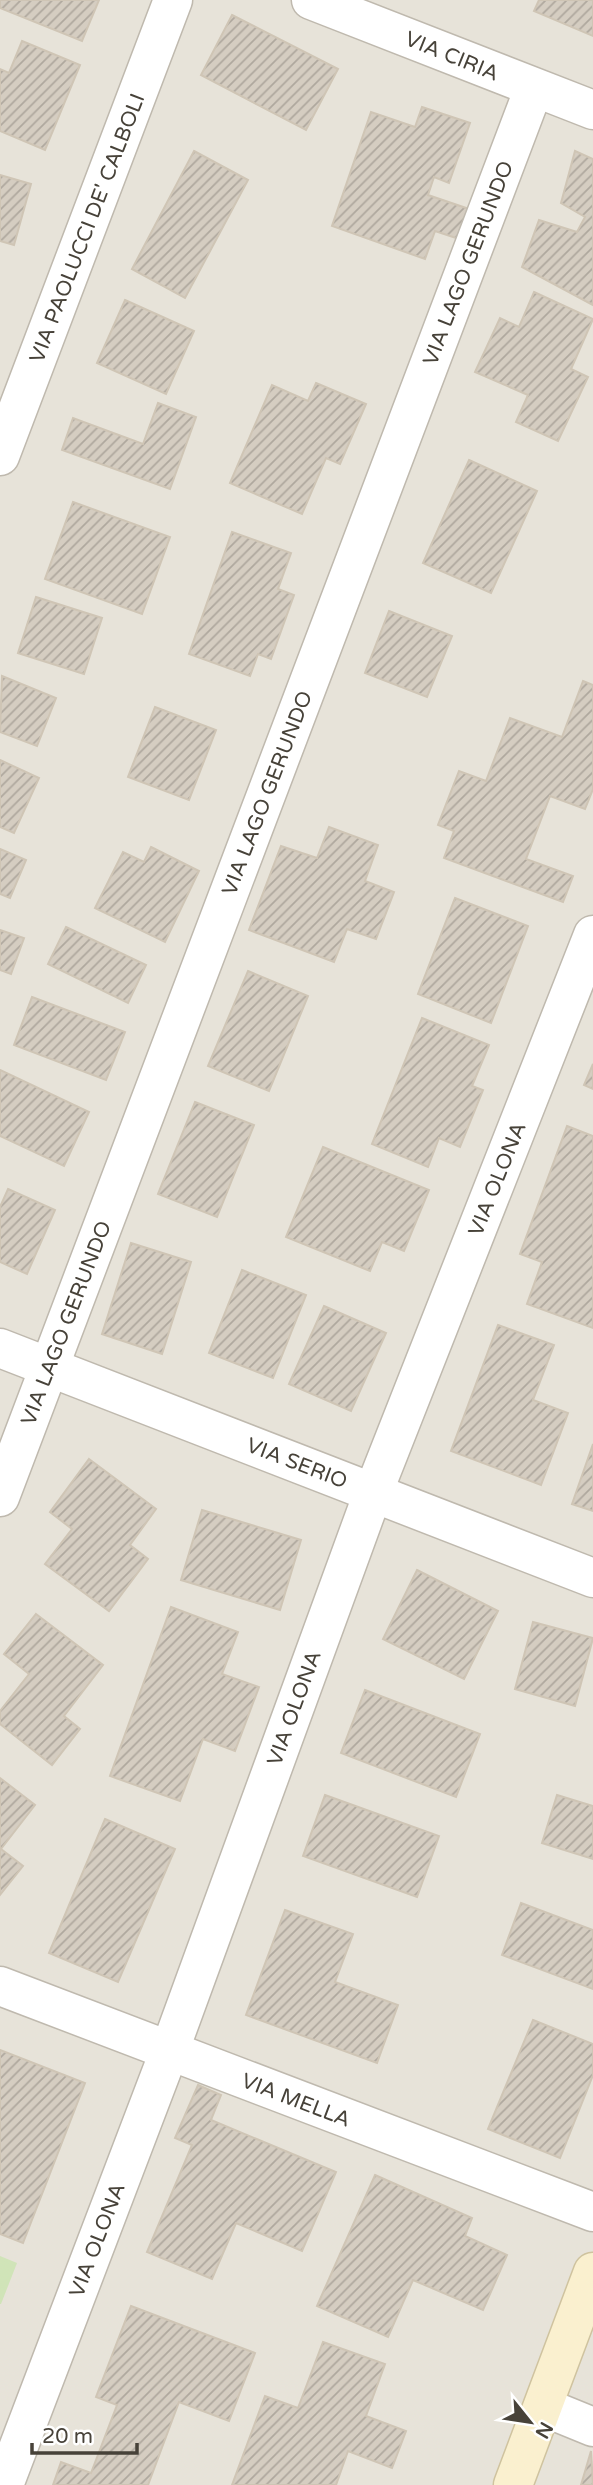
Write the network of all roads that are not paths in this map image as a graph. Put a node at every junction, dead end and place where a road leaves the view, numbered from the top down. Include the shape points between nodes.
1 (173, 0) edge
2 (311, 0) edge
3 (534, 88) junction
4 (593, 110) edge
5 (0, 456) edge
6 (593, 935) edge
7 (0, 1348) edge
8 (49, 1366) junction
9 (373, 1493) junction
10 (0, 1497) edge
11 (593, 1578) edge
12 (0, 1986) edge
13 (169, 2052) junction
14 (593, 2212) edge
15 (593, 2272) edge
16 (544, 2407) junction
17 (593, 2427) edge
18 (4, 2485) edge
19 (513, 2485) edge

1 - 5 street, VIA PAOLUCCI DE' CALBOLI
2 - 3 street, VIA CIRIA
3 - 4 street, VIA CIRIA
3 - 8 street, VIA LAGO GERUNDO
6 - 9 street, VIA OLONA
7 - 8 street, VIA SERIO
8 - 9 street, VIA SERIO
8 - 10 street, VIA LAGO GERUNDO
9 - 11 street, VIA SERIO
9 - 13 street, VIA OLONA
12 - 13 street, VIA MELLA
13 - 14 street, VIA MELLA
13 - 18 street, VIA OLONA
15 - 16 street
16 - 17 street
16 - 19 street

